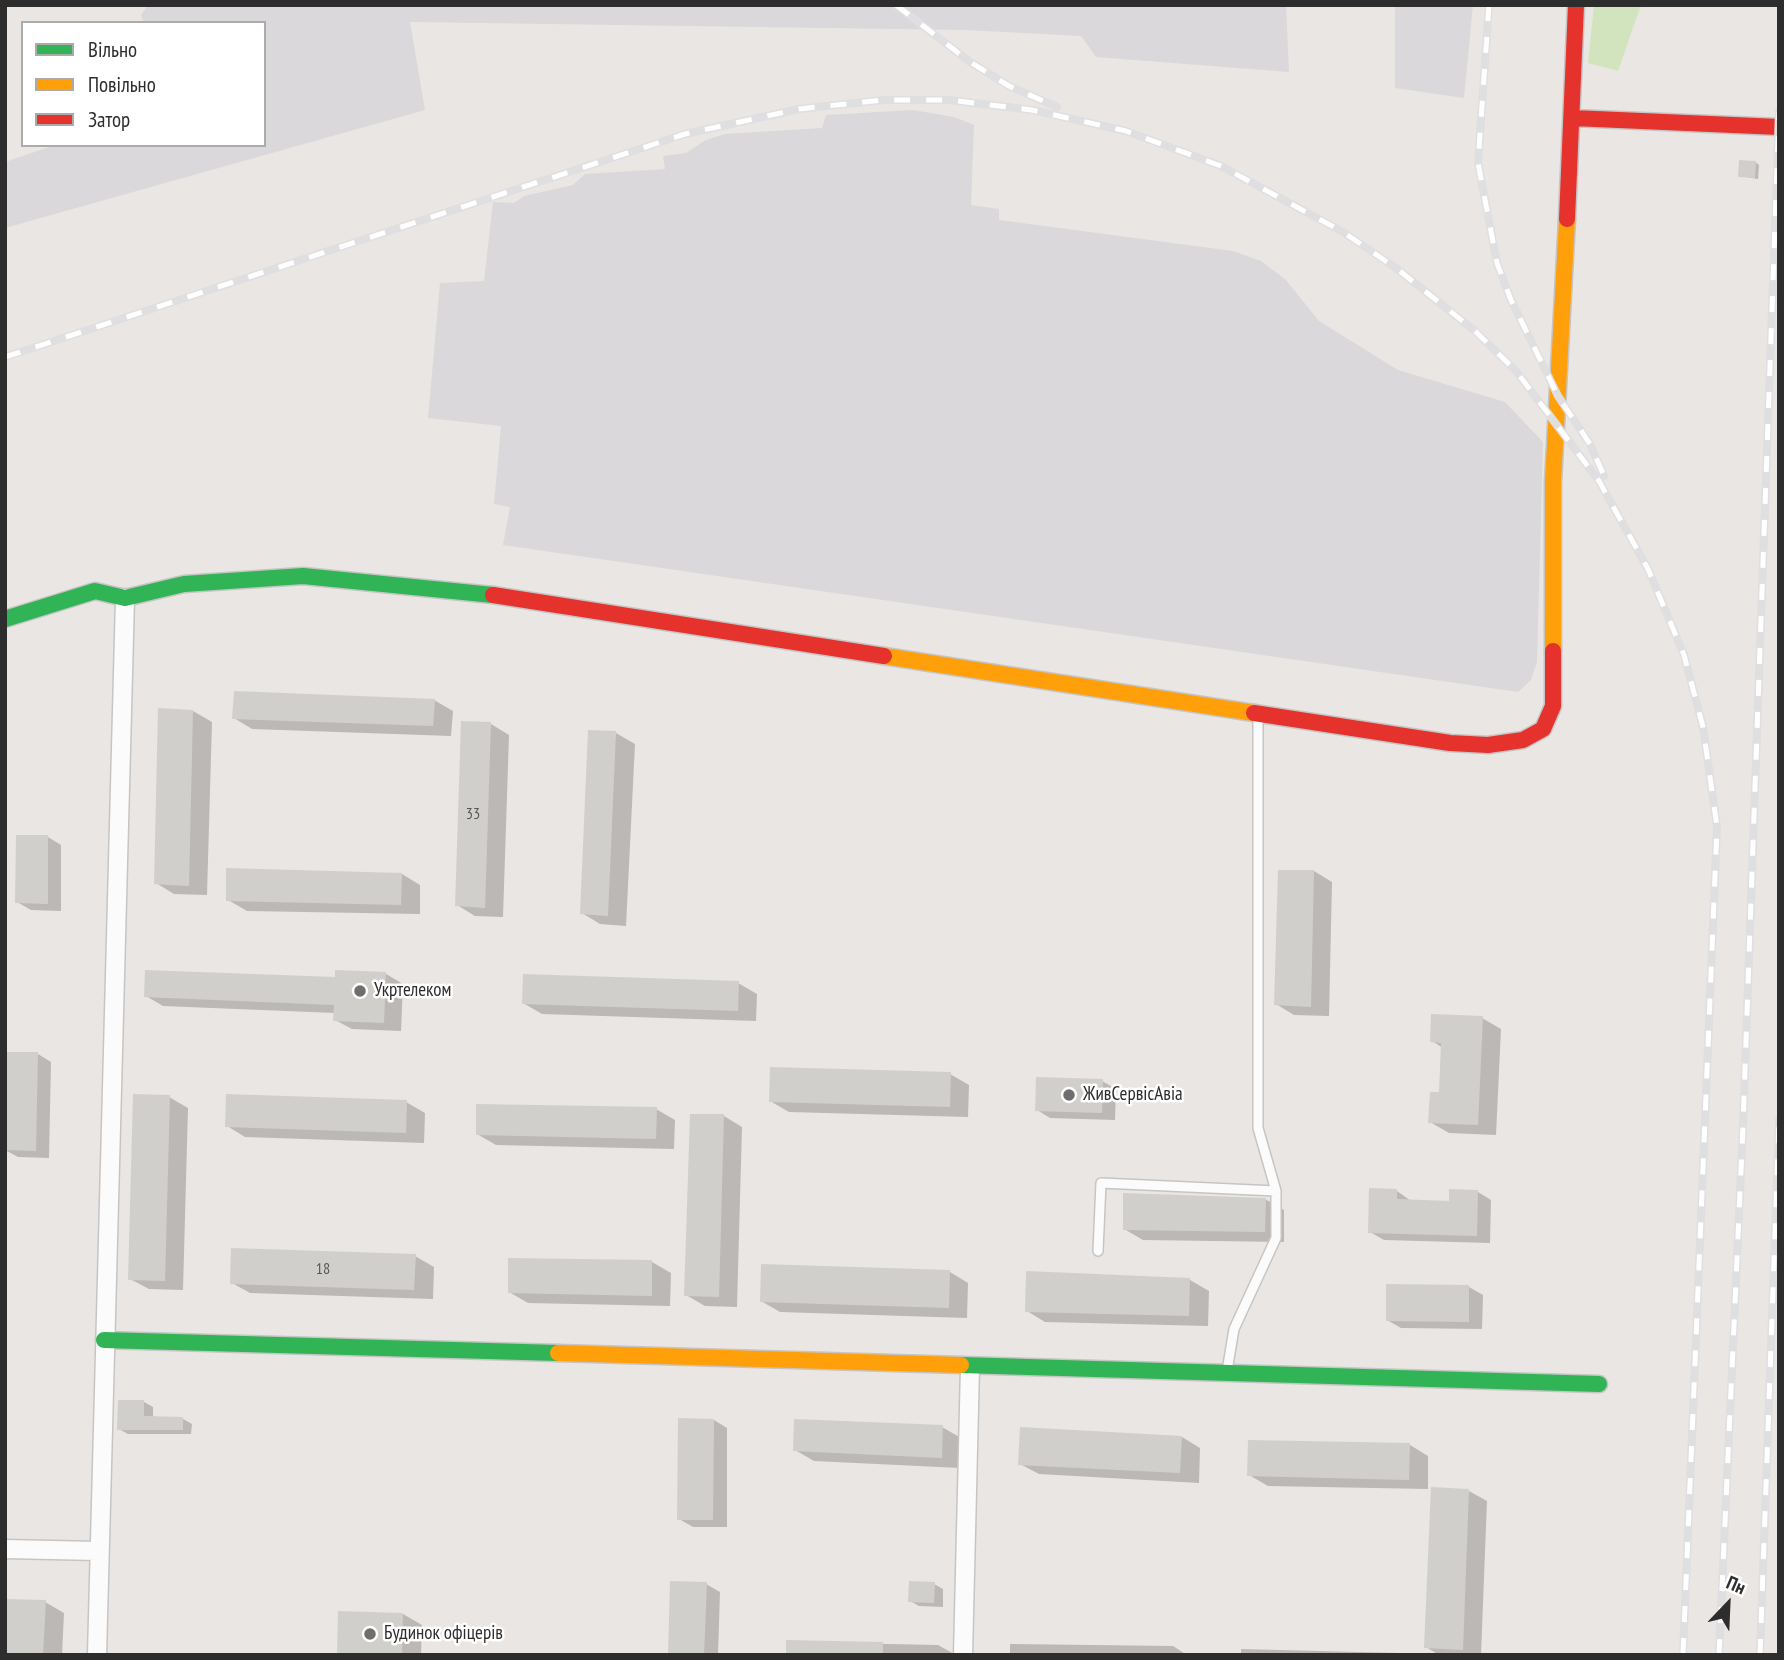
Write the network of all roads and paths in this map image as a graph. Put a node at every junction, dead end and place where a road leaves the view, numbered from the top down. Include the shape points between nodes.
1 (1576, 5) edge
2 (1573, 117) junction
3 (1779, 127) edge
4 (125, 598) junction
5 (5, 619) edge
6 (1258, 714) junction
7 (1276, 1191) junction
8 (1098, 1251) dead end
9 (104, 1340) junction
10 (970, 1367) junction
11 (1227, 1373) junction
12 (1598, 1384) dead end
13 (5, 1549) edge
14 (98, 1550) junction
15 (97, 1655) edge
16 (963, 1655) edge

1 - 2 street
2 - 3 street
2 - 6 street via 1553,482 1553,706 1543,729 1522,740 1463,744
4 - 5 street via 95,591
4 - 6 street via 184,583 303,576 499,596
4 - 9 street
6 - 7 lane via 1258,1128
7 - 8 lane via 1101,1182
7 - 11 lane via 1276,1238 1234,1329
9 - 10 street
9 - 14 street
10 - 11 street
10 - 16 street
11 - 12 street
13 - 14 street
14 - 15 street

